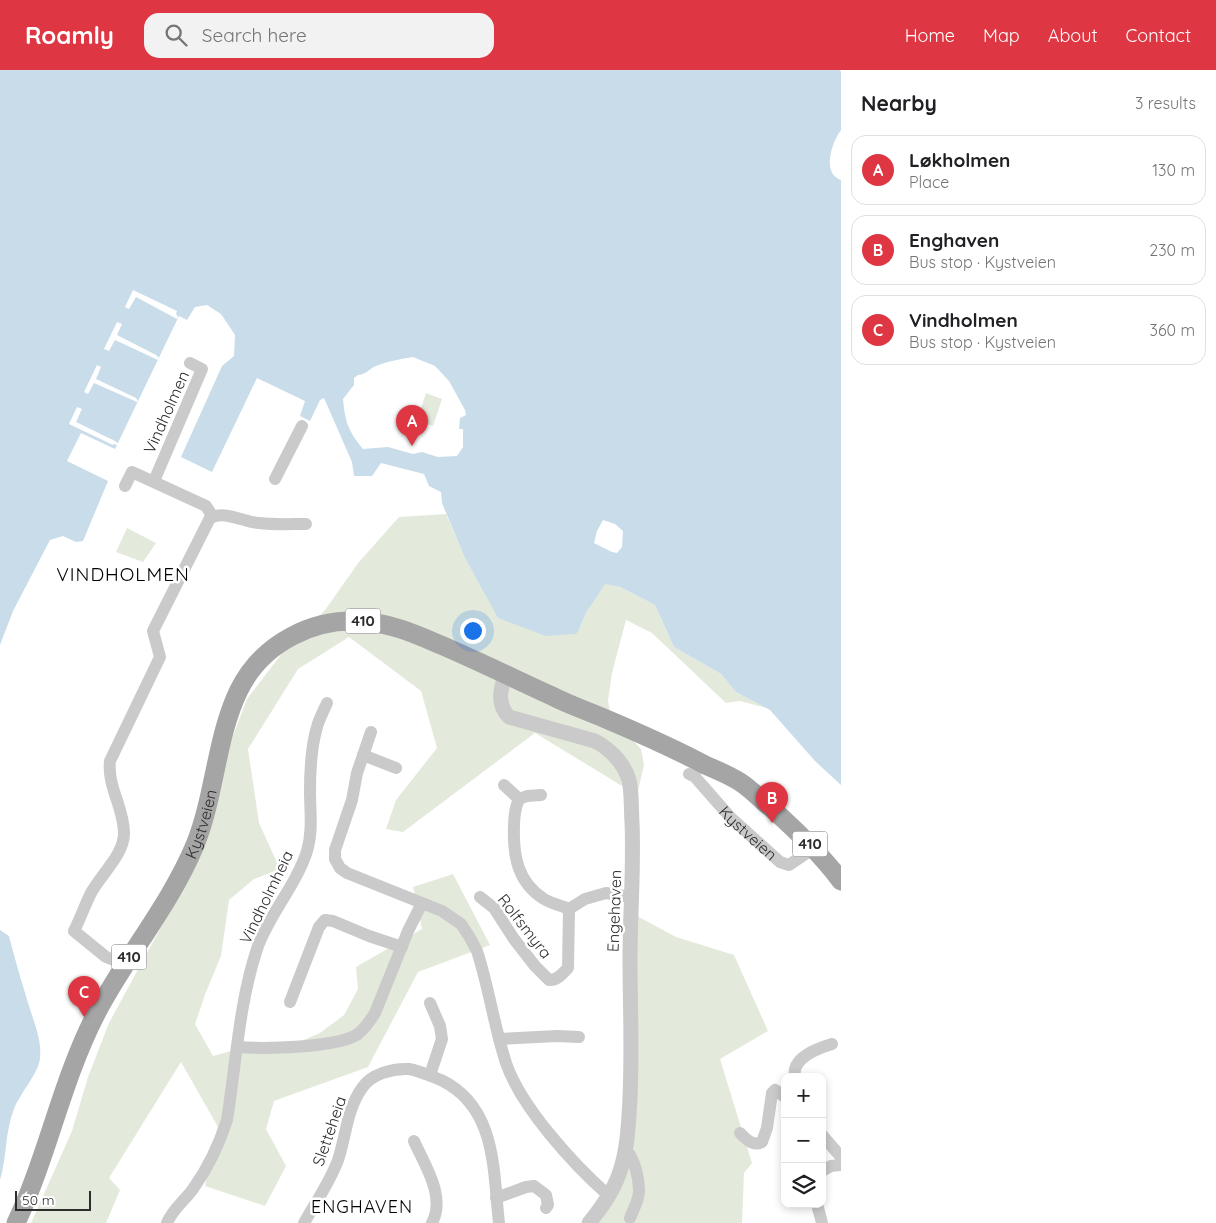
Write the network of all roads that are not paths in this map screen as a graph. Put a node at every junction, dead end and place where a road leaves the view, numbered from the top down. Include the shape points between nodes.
1 (190, 363) dead end
2 (302, 426) dead end
3 (275, 478) dead end
4 (154, 481) junction
5 (125, 486) dead end
6 (213, 517) junction
7 (306, 524) dead end
8 (505, 674) junction
9 (327, 702) dead end
10 (371, 732) dead end
11 (363, 755) junction
12 (396, 768) dead end
13 (695, 768) junction
14 (504, 785) dead end
15 (541, 795) dead end
16 (519, 799) junction
17 (814, 848) junction
18 (841, 881) edge
19 (480, 897) dead end
20 (631, 897) junction
21 (422, 903) junction
22 (569, 909) junction
23 (402, 947) junction
24 (124, 964) junction
25 (290, 1002) dead end
26 (430, 1004) dead end
27 (579, 1037) dead end
28 (499, 1039) junction
29 (832, 1044) dead end
30 (238, 1047) junction
31 (794, 1073) edge
32 (430, 1075) junction
33 (781, 1094) edge
34 (740, 1133) dead end
35 (414, 1140) dead end
36 (826, 1140) edge
37 (625, 1151) junction
38 (841, 1157) edge
39 (841, 1165) edge
40 (826, 1169) edge
41 (608, 1195) junction
42 (496, 1198) junction
43 (546, 1208) dead end
44 (818, 1208) edge
45 (630, 1218) dead end
46 (16, 1223) edge
47 (167, 1223) edge
48 (304, 1223) edge
49 (432, 1223) edge
50 (499, 1223) edge
51 (590, 1223) edge
52 (822, 1223) edge

1 - 4 street, Vindholmen via 202,370
2 - 3 street
4 - 5 street, Vindholmen via 132,472
4 - 6 street, Vindholmen via 206,506
6 - 7 street via 226,516 256,523
6 - 24 street via 207,522 153,632 160,657 110,761 109,772 123,819 124,835 120,850 92,892 74,931 106,956
8 - 13 main road, Kystveien / 410 via 606,719
8 - 20 street, Engehaven via 501,706 509,717 595,741 622,765 631,794
8 - 24 main road, Kystveien / 410 via 424,638 369,622 330,622 283,640 260,660 238,692 225,729 196,843 168,898
9 - 30 street, Vindholmheia via 317,726 312,752 311,829 307,850 258,947 248,983
10 - 11 street
11 - 12 street
11 - 21 street via 352,800 336,843 335,858 347,873
13 - 17 main road, Kystveien / 410 via 774,811
13 - 17 street, Kystveien via 695,777 731,818 784,864 789,865
14 - 16 street
15 - 16 street
16 - 22 street, Rolfsmyra via 514,820 516,863 532,890 543,899
17 - 18 main road, Kystveien / 410
19 - 22 street, Rolfsmyra via 494,908 534,966 551,981 568,968
20 - 22 street via 606,894 585,899
20 - 37 street, Engehaven via 632,1083
21 - 23 street
21 - 28 street via 452,917 469,936 481,964
23 - 25 street via 325,920 319,927
23 - 30 street via 375,1013 357,1034 340,1041 293,1047
24 - 46 main road, Kystveien / 410 via 81,1047
26 - 32 street via 442,1039
27 - 28 street
28 - 41 street via 512,1079 523,1098 567,1154
29 - 31 street via 808,1054
30 - 47 street, Vindholmheia via 221,1139 211,1160
32 - 42 street, Sletteheia via 459,1091 482,1123 492,1155
32 - 48 street, Sletteheia via 399,1069 382,1073 362,1088 349,1116 331,1176
33 - 34 street via 775,1090 772,1093 762,1142 751,1142
35 - 49 street via 438,1199
36 - 38 street
37 - 41 street, Engehaven via 619,1175
37 - 45 street via 634,1164 639,1191
39 - 40 street
41 - 51 street, Engehaven
42 - 43 street via 534,1186 546,1195
42 - 50 street, Sletteheia
44 - 52 street

